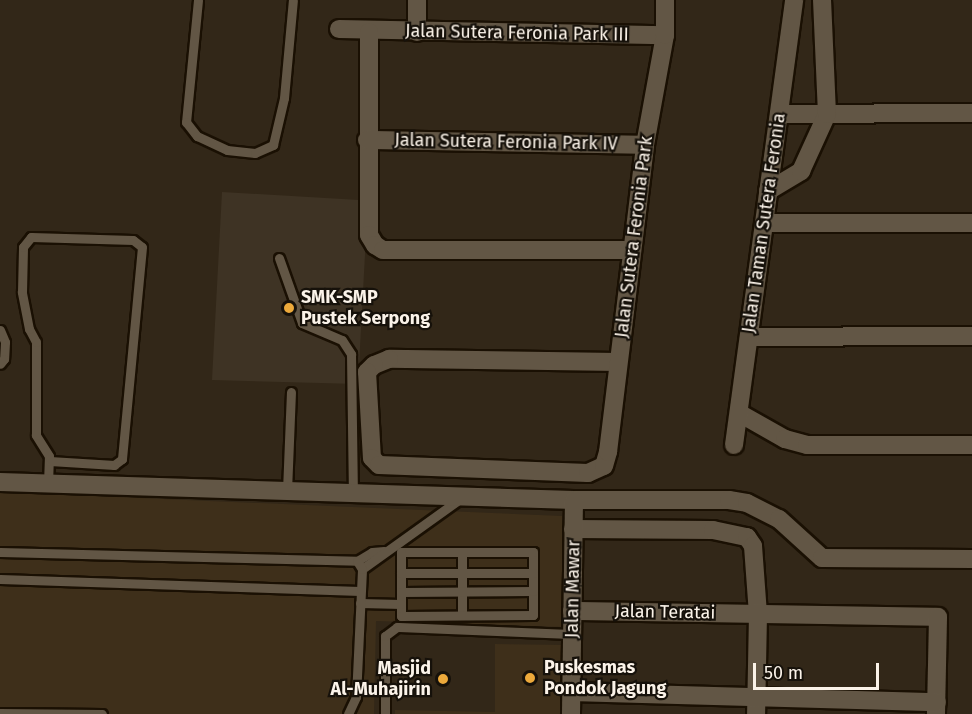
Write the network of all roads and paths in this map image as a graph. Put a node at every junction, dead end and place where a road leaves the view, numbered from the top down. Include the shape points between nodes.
1 (198, 0) edge
2 (293, 0) edge
3 (417, 0) edge
4 (665, 0) edge
5 (794, 0) edge
6 (822, 0) edge
7 (339, 29) dead end
8 (369, 32) junction
9 (417, 32) junction
10 (664, 35) junction
11 (972, 113) edge
12 (778, 114) junction
13 (827, 114) junction
14 (367, 140) junction
15 (645, 145) junction
16 (768, 191) junction
17 (764, 223) junction
18 (972, 223) edge
19 (631, 250) junction
20 (279, 258) dead end
21 (0, 330) edge
22 (749, 336) junction
23 (972, 336) edge
24 (618, 362) junction
25 (0, 364) edge
26 (291, 392) dead end
27 (739, 413) junction
28 (734, 445) dead end
29 (972, 445) edge
30 (50, 461) junction
31 (0, 482) edge
32 (48, 484) junction
33 (288, 491) junction
34 (353, 493) junction
35 (463, 497) junction
36 (574, 500) junction
37 (573, 529) junction
38 (0, 552) edge
39 (462, 552) junction
40 (972, 559) edge
41 (360, 565) junction
42 (401, 573) junction
43 (462, 573) junction
44 (533, 573) junction
45 (0, 579) edge
46 (360, 591) junction
47 (462, 591) junction
48 (533, 591) junction
49 (401, 592) junction
50 (360, 603) junction
51 (401, 604) junction
52 (572, 611) junction
53 (758, 614) junction
54 (462, 615) junction
55 (572, 634) junction
56 (571, 692) junction
57 (757, 705) edge
58 (937, 708) edge
59 (0, 713) edge
60 (102, 714) edge
61 (348, 714) edge
62 (385, 714) edge
63 (571, 714) edge

1 - 2 lane via 186,122 197,136 227,150 255,153 273,145 284,98
3 - 9 street
4 - 10 street, Jalan Sutera Feronia Park
5 - 12 street, Jalan Taman Sutera Feronia
6 - 13 street
7 - 8 street, Jalan Sutera Feronia Park III
8 - 9 street, Jalan Sutera Feronia Park III
8 - 14 street
9 - 10 street, Jalan Sutera Feronia Park III
10 - 15 street, Jalan Sutera Feronia Park
11 - 13 street
12 - 13 street
12 - 16 street, Jalan Taman Sutera Feronia
13 - 16 street via 801,171
14 - 15 street, Jalan Sutera Feronia Park IV
14 - 19 street via 369,235 383,250
15 - 19 street, Jalan Sutera Feronia Park
16 - 17 street, Jalan Taman Sutera Feronia
17 - 18 street
17 - 22 street, Jalan Taman Sutera Feronia
19 - 24 street, Jalan Sutera Feronia Park
20 - 34 lane via 302,323 342,340 351,354
21 - 25 lane via 5,342
22 - 23 street
22 - 27 street, Jalan Taman Sutera Feronia
24 - 24 street, Jalan Sutera Feronia Park via 389,359 368,372 372,458 379,465 596,470 604,466 608,452
26 - 33 lane
27 - 28 street, Jalan Taman Sutera Feronia
27 - 29 street via 785,439 807,445
30 - 30 lane via 36,435 36,342 29,329 22,292 23,247 31,237 133,240 142,247 122,459 114,465
30 - 32 lane
31 - 32 street
32 - 33 street
33 - 34 street
34 - 35 street
35 - 36 street
35 - 41 lane via 384,551 372,552
36 - 37 street, Jalan Mawar
36 - 40 street via 729,500 747,503 779,519 822,558
37 - 52 street, Jalan Mawar
37 - 53 street via 740,533 753,546
38 - 41 lane
39 - 42 lane via 401,552
39 - 43 lane
39 - 44 lane via 533,552
41 - 46 lane
42 - 43 lane
42 - 49 lane
43 - 44 lane
43 - 47 lane
44 - 48 lane
45 - 46 lane
46 - 50 lane
47 - 48 lane
47 - 49 lane
47 - 54 lane
48 - 54 lane via 533,615
49 - 51 lane
50 - 51 lane
50 - 61 lane via 356,697
51 - 54 lane via 401,616
52 - 53 street, Jalan Teratai
52 - 55 street, Jalan Mawar
53 - 57 street
53 - 58 street, Jalan Teratai via 938,617
55 - 56 street, Jalan Mawar
55 - 62 lane via 397,627 385,636
56 - 57 street
56 - 63 street, Jalan Mawar
57 - 58 street
59 - 60 lane

